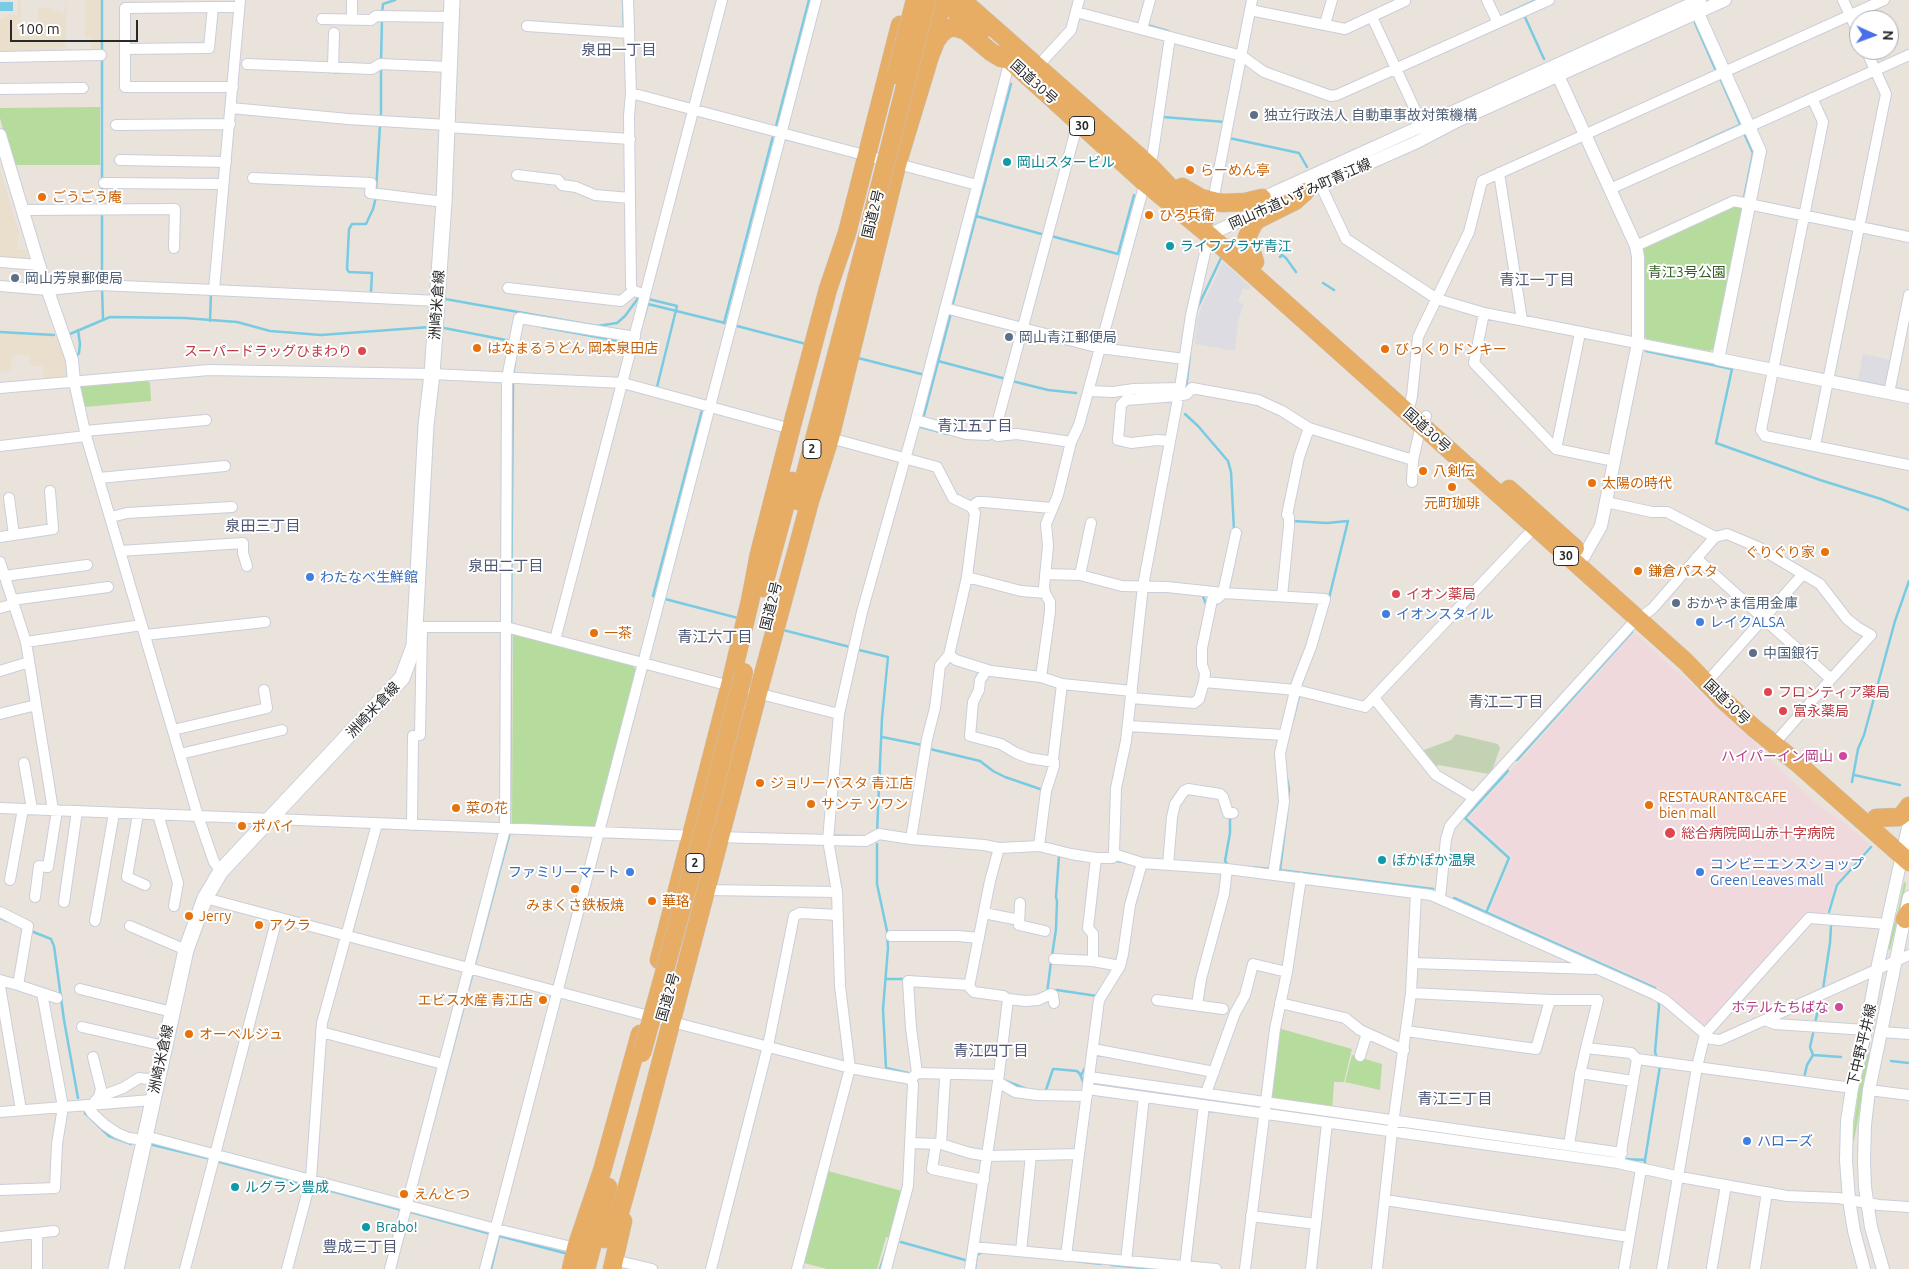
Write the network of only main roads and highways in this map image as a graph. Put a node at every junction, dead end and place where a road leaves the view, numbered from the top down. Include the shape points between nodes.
1 (452, 0) edge
2 (906, 0) edge
3 (915, 0) edge
4 (927, 0) edge
5 (943, 0) edge
6 (962, 0) edge
7 (930, 56) junction
8 (1010, 60) junction
9 (1150, 173) junction
10 (1305, 192) road end
11 (1262, 198) road end
12 (865, 222) junction
13 (1214, 230) junction
14 (1255, 262) junction
15 (849, 308) junction
16 (1416, 414) junction
17 (790, 490) junction
18 (810, 501) junction
19 (1539, 523) junction
20 (750, 601) junction
21 (1642, 616) junction
22 (749, 673) junction
23 (1778, 740) junction
24 (1909, 806) edge
25 (1876, 818) junction
26 (1906, 852) edge
27 (647, 1054) junction
28 (646, 1118) junction
29 (602, 1171) junction
30 (605, 1239) junction
31 (613, 1264) edge
32 (116, 1269) edge
33 (571, 1269) edge
34 (578, 1269) edge
35 (586, 1269) edge
36 (598, 1269) edge

1 - 32 main road, 洲崎米倉線 via 439,202 438,301 426,426 419,627 414,646 402,678 221,871 205,898 186,950
2 - 20 highway via 847,233 828,289 791,429
3 - 12 highway, 国道2号 / 2, bridge
4 - 12 highway, 国道2号 / 2, bridge
5 - 7 highway
5 - 8 highway, 国道30号 / 30
6 - 9 highway, 国道30号 / 30
7 - 8 highway via 941,34 954,28 966,31 991,52
7 - 18 highway via 897,165 830,438
8 - 9 highway, 国道30号 / 30 via 1078,122
9 - 11 highway via 1213,201 1235,204
9 - 13 highway, 国道30号 / 30 via 1170,186
10 - 14 highway via 1253,225 1247,236
12 - 15 highway, 国道2号 / 2
12 - 17 highway, 国道2号 / 2
13 - 14 highway, 国道30号 / 30
13 - 16 highway, 国道30号 / 30
14 - 16 highway, 国道30号 / 30
15 - 18 highway via 840,368 815,466
15 - 22 highway, 国道2号 / 2
16 - 19 highway, 国道30号 / 30
17 - 20 highway via 779,506
17 - 22 highway, 国道2号 / 2 via 765,582
18 - 28 highway
19 - 21 highway, 国道30号 / 30
19 - 21 highway, 国道30号 / 30 via 1584,556
20 - 29 highway
21 - 23 highway, 国道30号 / 30
22 - 27 highway, 国道2号 / 2, bridge via 707,817
23 - 25 highway, 国道30号 / 30
23 - 26 highway, 国道30号 / 30
24 - 25 highway via 1899,817
25 - 26 highway, 国道30号 / 30
27 - 30 highway, 国道2号 / 2
27 - 35 highway, 国道2号 / 2
28 - 30 highway via 616,1227
28 - 31 highway
29 - 33 highway
29 - 34 highway
30 - 36 highway, 国道2号 / 2

